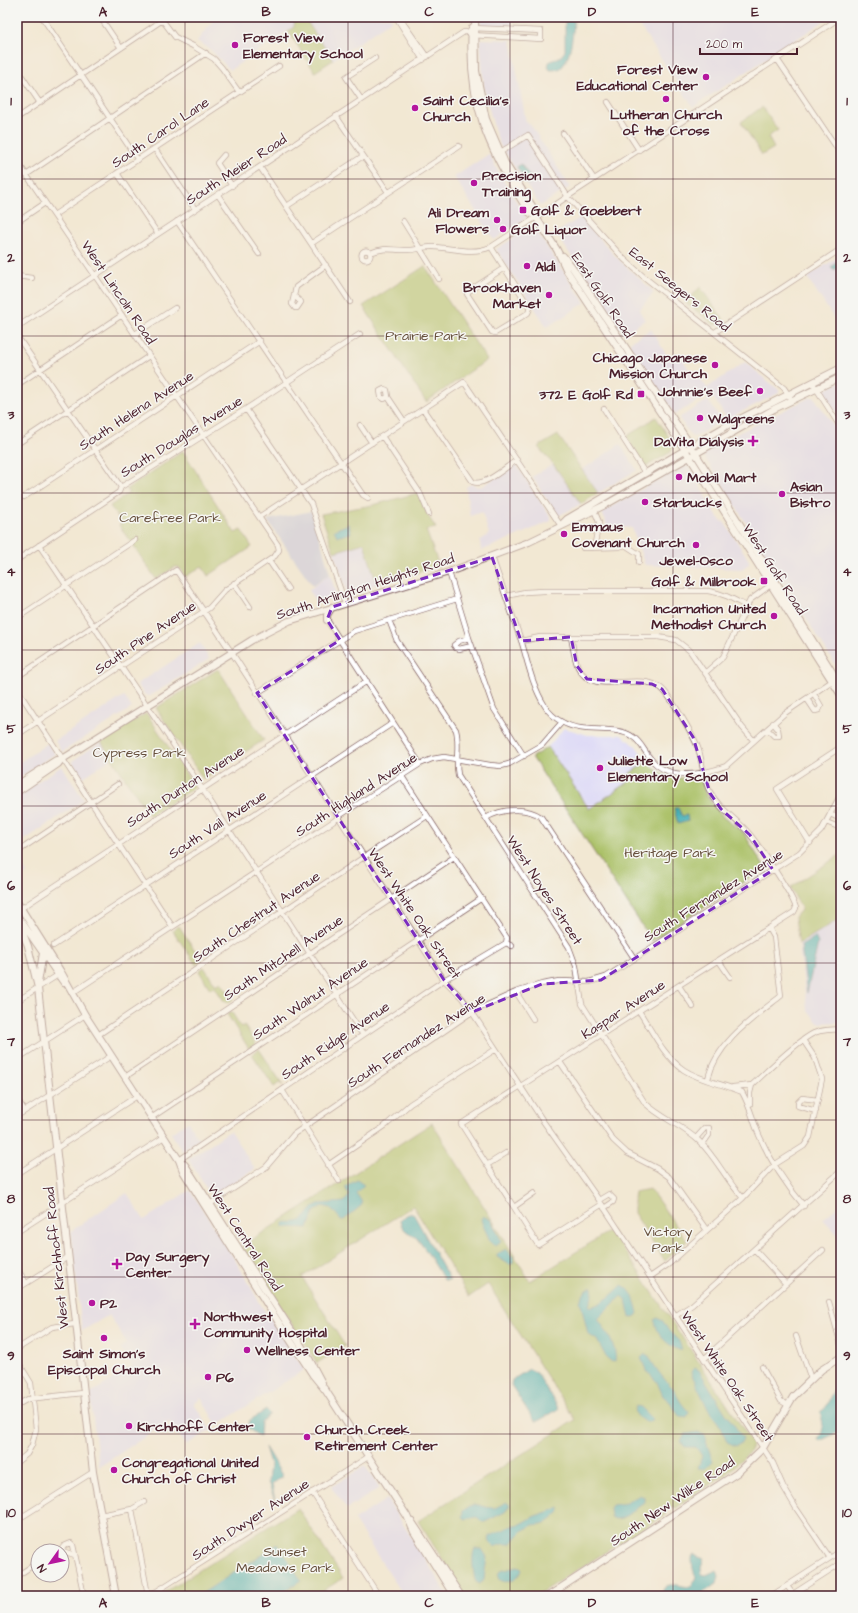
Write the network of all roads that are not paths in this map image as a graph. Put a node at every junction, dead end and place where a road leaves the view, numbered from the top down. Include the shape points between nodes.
1 (42, 17) edge
2 (100, 17) edge
3 (167, 17) edge
4 (398, 17) edge
5 (475, 17) edge
6 (841, 17) edge
7 (161, 19) edge
8 (473, 31) junction
9 (121, 48) junction
10 (206, 53) junction
11 (375, 58) dead end
12 (425, 58) junction
13 (777, 59) junction
14 (279, 66) dead end
15 (17, 69) edge
16 (81, 75) junction
17 (239, 92) junction
18 (361, 99) junction
19 (608, 102) dead end
20 (40, 103) junction
21 (336, 116) junction
22 (17, 118) edge
23 (110, 118) junction
24 (563, 133) dead end
25 (458, 146) dead end
26 (155, 149) junction
27 (639, 150) junction
28 (499, 153) junction
29 (841, 154) edge
30 (224, 155) dead end
31 (363, 156) junction
32 (138, 160) junction
33 (17, 161) edge
34 (260, 167) junction
35 (117, 173) junction
36 (26, 175) junction
37 (594, 179) junction
38 (232, 186) junction
39 (388, 192) junction
40 (218, 195) junction
41 (568, 196) junction
42 (45, 203) junction
43 (287, 206) junction
44 (195, 209) junction
45 (54, 215) junction
46 (536, 217) junction
47 (178, 221) junction
48 (402, 221) dead end
49 (17, 222) edge
50 (158, 234) junction
51 (312, 243) junction
52 (491, 247) junction
53 (420, 249) junction
54 (841, 249) edge
55 (558, 250) junction
56 (370, 253) dead end
57 (259, 254) dead end
58 (326, 266) junction
59 (504, 268) junction
60 (17, 276) edge
61 (95, 276) junction
62 (32, 278) dead end
63 (439, 279) dead end
64 (294, 296) dead end
65 (350, 302) dead end
66 (175, 308) dead end
67 (122, 316) junction
68 (17, 327) edge
69 (714, 332) junction
70 (135, 334) junction
71 (360, 334) dead end
72 (17, 336) edge
73 (260, 341) junction
74 (149, 356) junction
75 (841, 368) edge
76 (40, 370) junction
77 (841, 376) edge
78 (288, 382) junction
79 (812, 382) junction
80 (17, 385) edge
81 (815, 389) junction
82 (788, 394) junction
83 (177, 396) junction
84 (388, 397) dead end
85 (792, 400) junction
86 (246, 409) junction
87 (423, 409) junction
88 (604, 409) dead end
89 (68, 410) junction
90 (404, 421) junction
91 (360, 425) dead end
92 (841, 428) edge
93 (203, 436) junction
94 (382, 436) junction
95 (372, 443) junction
96 (17, 444) edge
97 (691, 446) junction
98 (95, 450) junction
99 (684, 450) junction
100 (695, 452) junction
101 (689, 456) junction
102 (517, 460) junction
103 (342, 462) junction
104 (645, 473) junction
105 (120, 487) junction
106 (302, 490) junction
107 (24, 497) dead end
108 (368, 498) dead end
109 (594, 510) junction
110 (429, 514) dead end
111 (259, 517) junction
112 (561, 526) junction
113 (135, 540) dead end
114 (39, 546) junction
115 (583, 548) dead end
116 (594, 548) junction
117 (279, 550) joint
118 (492, 557) junction
119 (17, 560) edge
120 (269, 561) junction
121 (639, 562) dead end
122 (449, 572) junction
123 (776, 581) junction
124 (234, 584) junction
125 (66, 585) junction
126 (770, 585) junction
127 (288, 589) dead end
128 (506, 596) junction
129 (457, 599) junction
130 (345, 603) junction
131 (746, 606) junction
132 (250, 607) dead end
133 (332, 607) junction
134 (204, 612) junction
135 (316, 612) junction
136 (17, 618) edge
137 (327, 620) junction
138 (389, 620) junction
139 (94, 626) junction
140 (571, 637) junction
141 (469, 638) junction
142 (340, 640) junction
143 (521, 641) junction
144 (472, 646) junction
145 (232, 653) junction
146 (121, 667) junction
147 (705, 673) junction
148 (17, 677) edge
149 (834, 680) junction
150 (367, 681) junction
151 (841, 686) edge
152 (17, 689) edge
153 (257, 693) junction
154 (814, 694) junction
155 (841, 695) edge
156 (807, 699) junction
157 (148, 706) junction
158 (38, 721) junction
159 (562, 722) junction
160 (393, 723) junction
161 (773, 723) junction
162 (767, 729) junction
163 (284, 734) junction
164 (17, 735) edge
165 (754, 741) junction
166 (841, 747) edge
167 (524, 756) junction
168 (457, 758) junction
169 (62, 759) junction
170 (420, 764) junction
171 (703, 771) junction
172 (401, 775) junction
173 (311, 776) junction
174 (118, 784) dead end
175 (17, 785) edge
176 (202, 788) junction
177 (17, 792) edge
178 (841, 794) edge
179 (92, 802) junction
180 (830, 814) junction
181 (427, 816) junction
182 (338, 818) junction
183 (486, 818) junction
184 (841, 819) edge
185 (826, 822) junction
186 (841, 828) edge
187 (229, 829) junction
188 (118, 842) junction
189 (810, 843) junction
190 (17, 852) edge
191 (364, 856) junction
192 (454, 857) junction
193 (774, 870) junction
194 (256, 872) junction
195 (146, 884) junction
196 (391, 898) junction
197 (482, 898) junction
198 (17, 902) edge
199 (19, 909) edge
200 (282, 912) junction
201 (17, 916) edge
202 (172, 926) junction
203 (769, 928) junction
204 (418, 940) junction
205 (42, 941) junction
206 (506, 943) junction
207 (53, 946) dead end
208 (512, 946) dead end
209 (310, 952) junction
210 (43, 954) junction
211 (634, 958) junction
212 (719, 961) junction
213 (58, 975) junction
214 (730, 977) dead end
215 (444, 980) junction
216 (578, 982) junction
217 (679, 986) junction
218 (38, 988) junction
219 (516, 992) junction
220 (72, 993) junction
221 (336, 994) junction
222 (17, 1001) edge
223 (693, 1007) dead end
224 (639, 1011) junction
225 (472, 1012) junction
226 (85, 1015) junction
227 (533, 1019) dead end
228 (841, 1030) edge
229 (363, 1034) junction
230 (98, 1035) junction
231 (601, 1036) junction
232 (804, 1040) junction
233 (44, 1041) junction
234 (496, 1049) junction
235 (111, 1056) junction
236 (17, 1059) edge
237 (560, 1062) junction
238 (125, 1077) junction
239 (708, 1079) junction
240 (752, 1085) junction
241 (520, 1087) junction
242 (732, 1087) junction
243 (282, 1090) junction
244 (50, 1095) junction
245 (137, 1096) junction
246 (17, 1099) edge
247 (818, 1100) junction
248 (750, 1106) junction
249 (25, 1111) junction
250 (816, 1111) junction
251 (17, 1116) edge
252 (151, 1118) junction
253 (305, 1127) junction
254 (164, 1137) junction
255 (696, 1138) junction
256 (702, 1145) junction
257 (56, 1149) junction
258 (506, 1153) dead end
259 (179, 1160) junction
260 (328, 1165) junction
261 (487, 1165) junction
262 (774, 1165) junction
263 (841, 1171) edge
264 (17, 1174) edge
265 (339, 1181) dead end
266 (534, 1193) dead end
267 (743, 1198) junction
268 (62, 1203) junction
269 (210, 1204) junction
270 (601, 1204) junction
271 (514, 1206) junction
272 (804, 1206) junction
273 (706, 1229) junction
274 (17, 1232) edge
275 (755, 1250) junction
276 (823, 1250) dead end
277 (68, 1257) junction
278 (17, 1268) edge
279 (650, 1278) junction
280 (26, 1283) junction
281 (786, 1284) junction
282 (17, 1289) edge
283 (829, 1302) dead end
284 (675, 1316) junction
285 (75, 1324) junction
286 (796, 1336) dead end
287 (841, 1345) edge
288 (17, 1349) edge
289 (841, 1356) edge
290 (704, 1359) junction
291 (17, 1360) edge
292 (762, 1367) dead end
293 (811, 1379) junction
294 (326, 1391) junction
295 (83, 1393) junction
296 (33, 1399) junction
297 (17, 1405) edge
298 (788, 1406) junction
299 (763, 1448) junction
300 (368, 1457) junction
301 (17, 1462) edge
302 (93, 1472) junction
303 (312, 1492) junction
304 (144, 1502) dead end
305 (132, 1509) junction
306 (100, 1516) junction
307 (407, 1516) junction
308 (17, 1520) edge
309 (70, 1543) edge
310 (841, 1551) edge
311 (70, 1554) edge
312 (75, 1555) junction
313 (830, 1558) junction
314 (841, 1563) edge
315 (30, 1567) edge
316 (17, 1576) edge
317 (787, 1586) junction
318 (148, 1594) junction
319 (84, 1596) edge
320 (116, 1596) edge
321 (142, 1596) edge
322 (379, 1596) edge
323 (454, 1596) edge
324 (461, 1596) edge
325 (548, 1596) edge
326 (771, 1596) edge

1 - 16 street
2 - 9 street
3 - 7 street
4 - 12 street
5 - 8 main road, East Golf Road
6 - 13 street
7 - 9 street
7 - 10 street via 175,37
8 - 8 street via 541,39 541,31
8 - 12 street, South Meier Road via 464,32
8 - 28 main road, East Golf Road via 479,91
8 - 46 main road, East Golf Road via 470,60 476,104 486,135 512,186 529,212
9 - 16 street
10 - 17 street via 222,68
10 - 23 street
11 - 18 street via 346,77
12 - 18 street, South Meier Road
13 - 27 street
13 - 29 street
14 - 17 street, South Carol Lane
15 - 20 street
16 - 20 street
16 - 23 street
17 - 26 street, South Carol Lane
18 - 21 street, South Meier Road
19 - 27 street
20 - 22 street
21 - 31 street
21 - 34 street, South Meier Road
23 - 32 street
23 - 36 street
24 - 37 street
25 - 39 street
26 - 32 street, South Carol Lane
26 - 44 street
27 - 37 street
28 - 41 street, East Seegers Road via 528,135
28 - 46 main road, East Golf Road via 534,209
30 - 38 street via 217,163
31 - 39 street
31 - 43 street
32 - 35 street, South Carol Lane
33 - 36 street, West Lincoln Road
34 - 38 street, South Meier Road
34 - 43 street
35 - 45 street, South Carol Lane
35 - 50 street
36 - 42 street, West Lincoln Road
37 - 41 street
38 - 40 street, South Meier Road
39 - 51 street
40 - 44 street, South Meier Road
40 - 57 street
41 - 46 street
41 - 69 street, East Seegers Road via 635,269
42 - 45 street, West Lincoln Road
42 - 49 street
43 - 51 street
44 - 47 street, South Meier Road
45 - 61 street, West Lincoln Road
46 - 52 street
46 - 55 main road, East Golf Road
47 - 50 street, South Meier Road
47 - 73 street
48 - 53 street
50 - 61 street, South Meier Road
51 - 58 street
52 - 53 street via 475,252 433,247
52 - 59 street
53 - 56 street via 384,248
53 - 63 street
54 - 69 street
55 - 97 main road, East Golf Road via 572,267
55 - 99 main road, East Golf Road via 567,271
58 - 64 street via 298,284
58 - 65 street
59 - 59 street via 530,308 528,313 495,334 467,294
60 - 62 street
61 - 67 street, West Lincoln Road
61 - 68 street, South Meier Road
66 - 70 street
67 - 70 street, West Lincoln Road
67 - 76 street
69 - 82 street, East Seegers Road via 784,388
70 - 74 street, West Lincoln Road
71 - 78 street, South Douglas Avenue
72 - 76 street
73 - 78 street
73 - 83 street, South Helena Avenue
74 - 83 street, West Lincoln Road
74 - 89 street
75 - 79 main road, South Arlington Heights Road
76 - 80 street
76 - 89 street
77 - 81 main road, South Arlington Heights Road
78 - 86 street, South Douglas Avenue
78 - 103 street
79 - 81 street
79 - 82 main road, South Arlington Heights Road
81 - 85 main road, South Arlington Heights Road
81 - 92 street
82 - 85 street, East Seegers Road
82 - 97 main road, South Arlington Heights Road
83 - 93 street, West Lincoln Road
83 - 98 street, South Helena Avenue
84 - 90 street
85 - 100 main road, South Arlington Heights Road
86 - 93 street, South Douglas Avenue
86 - 106 street
87 - 90 street
87 - 102 street via 467,475 476,483 487,481
87 - 102 street via 464,382
88 - 104 street
89 - 96 street
89 - 98 street
90 - 94 street
91 - 95 street
93 - 105 street, South Douglas Avenue
93 - 111 street, West Lincoln Road
94 - 95 street
94 - 110 street via 420,492
95 - 103 street
97 - 99 main road, South Arlington Heights Road
97 - 100 main road, East Golf Road
98 - 105 street
98 - 107 street, South Helena Avenue
99 - 101 main road, East Golf Road
99 - 104 main road, South Arlington Heights Road
100 - 101 main road, South Arlington Heights Road
100 - 123 main road, West Golf Road
101 - 109 main road, South Arlington Heights Road
101 - 126 main road, West Golf Road
102 - 112 street
103 - 106 street
103 - 108 street via 363,495
104 - 112 main road, South Arlington Heights Road via 566,519
105 - 114 street, South Douglas Avenue via 119,492
106 - 111 street
106 - 130 street via 316,515
109 - 112 main road, South Arlington Heights Road
109 - 116 street via 599,522
111 - 117 street, West Lincoln Road
112 - 118 main road, South Arlington Heights Road
113 - 125 street
114 - 119 street, South Douglas Avenue
114 - 125 street
115 - 116 street
116 - 121 street via 626,545 639,554
117 - 120 street, South Pine Avenue
118 - 122 main road, South Arlington Heights Road
118 - 128 street
120 - 124 street, South Pine Avenue
120 - 127 street
122 - 129 street
122 - 130 main road, South Arlington Heights Road
123 - 126 street
123 - 149 main road, West Golf Road
124 - 132 street
124 - 134 street, South Pine Avenue
125 - 136 street
125 - 139 street
126 - 131 street
126 - 149 main road, West Golf Road
128 - 131 street via 525,592 708,591 724,594
128 - 143 street
129 - 138 street
129 - 141 street
130 - 133 main road, South Arlington Heights Road
131 - 147 street via 723,657
133 - 135 main road, South Arlington Heights Road
133 - 137 main road
134 - 139 street, West White Oak Street via 176,570
134 - 145 street, West White Oak Street
134 - 146 street, South Pine Avenue
135 - 137 main road
135 - 145 main road, South Arlington Heights Road via 289,621
137 - 142 street
138 - 142 street via 359,629
138 - 168 street, West Noyes Street via 394,635 456,730
139 - 146 street
139 - 148 street
140 - 143 street via 540,637
140 - 147 street via 658,637 676,640 690,651
140 - 171 street via 577,666 587,679 596,682 644,682 662,689 693,737 699,749
141 - 144 street
141 - 144 street via 454,645 459,649
142 - 150 street
142 - 153 street
143 - 159 street via 541,699 546,708
144 - 167 street via 494,709
145 - 153 street, West White Oak Street
145 - 157 main road, South Arlington Heights Road
146 - 157 street
146 - 158 street, South Pine Avenue
147 - 165 street
149 - 151 main road, West Golf Road
149 - 154 street
149 - 155 main road, West Golf Road
150 - 160 street
150 - 163 street, South Dunton Avenue
152 - 158 street
153 - 163 street, West White Oak Street
154 - 156 street
154 - 156 street via 821,706 819,710 815,711
156 - 161 street
157 - 169 main road, South Arlington Heights Road
157 - 176 street
158 - 164 street, South Pine Avenue
158 - 169 street
159 - 167 street, South Highland Avenue via 549,739
159 - 171 street via 577,728 627,734 639,742 650,759 668,772 679,774
160 - 170 street
160 - 173 street, South Vail Avenue
161 - 162 street
161 - 162 street via 778,729 779,736 774,736
162 - 165 street
163 - 173 street, West White Oak Street
163 - 176 street, South Dunton Avenue
165 - 171 street via 726,766
166 - 189 street via 777,789
167 - 168 street, South Highland Avenue via 500,766
168 - 170 street, South Highland Avenue via 438,757
168 - 183 street, West Noyes Street via 458,775
169 - 175 main road, South Arlington Heights Road via 56,760
169 - 177 main road, South Arlington Heights Road
169 - 179 street
170 - 172 street, South Highland Avenue
171 - 193 street via 706,784 721,809 750,835
172 - 181 street
172 - 182 street, South Highland Avenue
173 - 182 street, West White Oak Street
173 - 187 street, South Vail Avenue
174 - 179 street
176 - 187 street
176 - 188 street, South Dunton Avenue
178 - 180 street, South Fernandez Avenue
179 - 188 street
179 - 190 street
180 - 184 street
180 - 185 street, South Fernandez Avenue
181 - 191 street, South Chestnut Avenue
181 - 192 street
182 - 191 street, West White Oak Street
182 - 194 street, South Highland Avenue
183 - 211 street via 493,814 523,810 535,812 541,817
183 - 216 street, West Noyes Street via 574,955
185 - 186 street
185 - 189 street, South Fernandez Avenue
187 - 194 street
187 - 195 street, South Vail Avenue
188 - 195 street
188 - 199 street, South Dunton Avenue
189 - 193 street, South Fernandez Avenue
191 - 196 street, West White Oak Street
191 - 200 street, South Chestnut Avenue
192 - 196 street, South Mitchell Avenue
192 - 197 street
193 - 203 street, Kaspar Avenue via 796,909
193 - 211 street, South Fernandez Avenue
194 - 200 street
194 - 202 street, South Highland Avenue
195 - 202 street
195 - 207 street, South Vail Avenue
196 - 204 street, West White Oak Street
196 - 209 street, South Mitchell Avenue
197 - 204 street, South Walnut Avenue
197 - 206 street via 507,938
198 - 199 main road, West Central Road
199 - 205 main road, West Central Road
200 - 209 street
200 - 230 street, South Chestnut Avenue
201 - 210 main road, West Central Road
201 - 218 main road, West Kirchhoff Road via 28,946
202 - 220 street, South Highland Avenue
203 - 212 street, Kaspar Avenue
203 - 239 street via 774,937 781,996 730,1040 715,1060
204 - 215 street, West White Oak Street
204 - 221 street, South Walnut Avenue
205 - 210 main road, West Kirchhoff Road
205 - 220 main road, West Central Road
206 - 208 street
206 - 215 street, South Ridge Avenue
209 - 221 street
209 - 238 street, South Mitchell Avenue
210 - 213 main road, West Central Road
210 - 218 main road, West Kirchhoff Road
211 - 216 street, South Fernandez Avenue via 601,980
212 - 214 street
212 - 217 street, Kaspar Avenue
213 - 218 street
213 - 220 main road, West Central Road
215 - 225 street, West White Oak Street
215 - 229 street, South Ridge Avenue
216 - 219 street, South Fernandez Avenue via 551,982
216 - 231 street, West Noyes Street via 582,1004
217 - 223 street
217 - 224 street, Kaspar Avenue
218 - 222 street
218 - 233 main road, West Kirchhoff Road
219 - 225 street, South Fernandez Avenue
219 - 227 street
220 - 226 main road, West Central Road
221 - 229 street
221 - 252 street, South Walnut Avenue
224 - 231 street, Kaspar Avenue
224 - 239 street via 675,1063
225 - 234 street, West White Oak Street
225 - 253 street, South Fernandez Avenue
226 - 230 main road, West Central Road
226 - 233 street
228 - 232 street via 821,1031
229 - 243 street, South Ridge Avenue
230 - 235 main road, West Central Road
231 - 237 street, Kaspar Avenue
231 - 255 street, West Noyes Street via 645,1103 654,1112
232 - 240 street
232 - 247 street via 820,1070 822,1079
233 - 236 street
233 - 244 main road, West Kirchhoff Road
234 - 241 street, West White Oak Street
234 - 260 street via 410,1104 385,1126
235 - 238 main road, West Central Road
235 - 244 street
237 - 241 street, Kaspar Avenue
237 - 273 street via 613,1140 627,1153 669,1177
238 - 245 main road, West Central Road
239 - 242 street
240 - 242 street
240 - 248 street
241 - 261 street, Kaspar Avenue via 461,1124
241 - 270 street, West White Oak Street
242 - 248 street via 742,1092
243 - 253 street
243 - 259 street, South Ridge Avenue
244 - 249 street
244 - 257 main road, West Kirchhoff Road
245 - 252 main road, West Central Road
245 - 257 street
246 - 249 street
247 - 250 street
247 - 250 street via 802,1098 798,1102 798,1106 802,1108
248 - 262 street via 758,1134
249 - 251 street
250 - 262 street via 810,1137 804,1146
252 - 254 main road, West Central Road
253 - 260 street
253 - 269 street, South Fernandez Avenue via 289,1139 266,1167
254 - 259 main road, West Central Road
254 - 268 street
255 - 256 street, West Noyes Street
255 - 256 street via 705,1128 709,1128 710,1135
256 - 267 street, West Noyes Street
257 - 264 street
257 - 268 main road, West Kirchhoff Road
258 - 261 street
259 - 269 main road, West Central Road
259 - 294 main road, West Central Road via 245,1270
260 - 265 street
261 - 271 street
262 - 267 street
262 - 272 street
263 - 272 street
266 - 271 street
267 - 273 street
268 - 274 street
268 - 277 main road, West Kirchhoff Road
269 - 294 main road, West Central Road via 306,1353
270 - 271 street via 538,1245
270 - 279 street, West White Oak Street
272 - 275 street
273 - 279 street
275 - 281 street
275 - 284 street via 692,1305
276 - 281 street
277 - 280 street
277 - 285 main road, West Kirchhoff Road
278 - 280 street
279 - 284 street, West White Oak Street
280 - 282 street
281 - 290 street
283 - 287 street
284 - 290 street, West White Oak Street
285 - 288 street via 52,1327
285 - 295 main road, West Kirchhoff Road
286 - 293 street
289 - 293 main road, South New Wilke Road
290 - 299 street, West White Oak Street
291 - 296 street via 31,1383
292 - 298 street via 781,1401
293 - 298 main road, South New Wilke Road
294 - 300 main road, West Central Road
295 - 296 street
295 - 302 main road, West Kirchhoff Road
296 - 297 street via 24,1400
296 - 301 street via 35,1439 27,1454
298 - 299 main road, South New Wilke Road
299 - 313 street, West White Oak Street via 796,1508
299 - 325 main road, South New Wilke Road via 728,1480
300 - 303 street, South Dwyer Avenue
300 - 307 main road, West Central Road
302 - 306 main road, West Kirchhoff Road
302 - 308 street
303 - 318 street, South Dwyer Avenue via 157,1591
303 - 322 street
304 - 305 street
305 - 306 street
305 - 318 street
306 - 320 main road, West Kirchhoff Road
307 - 323 main road, West Central Road via 414,1532
307 - 324 main road, West Central Road via 419,1530
309 - 312 street via 73,1545
310 - 313 street
311 - 312 street
312 - 319 street
313 - 317 street
314 - 317 street via 793,1594
315 - 316 street
317 - 326 street
318 - 321 street, South Dwyer Avenue

